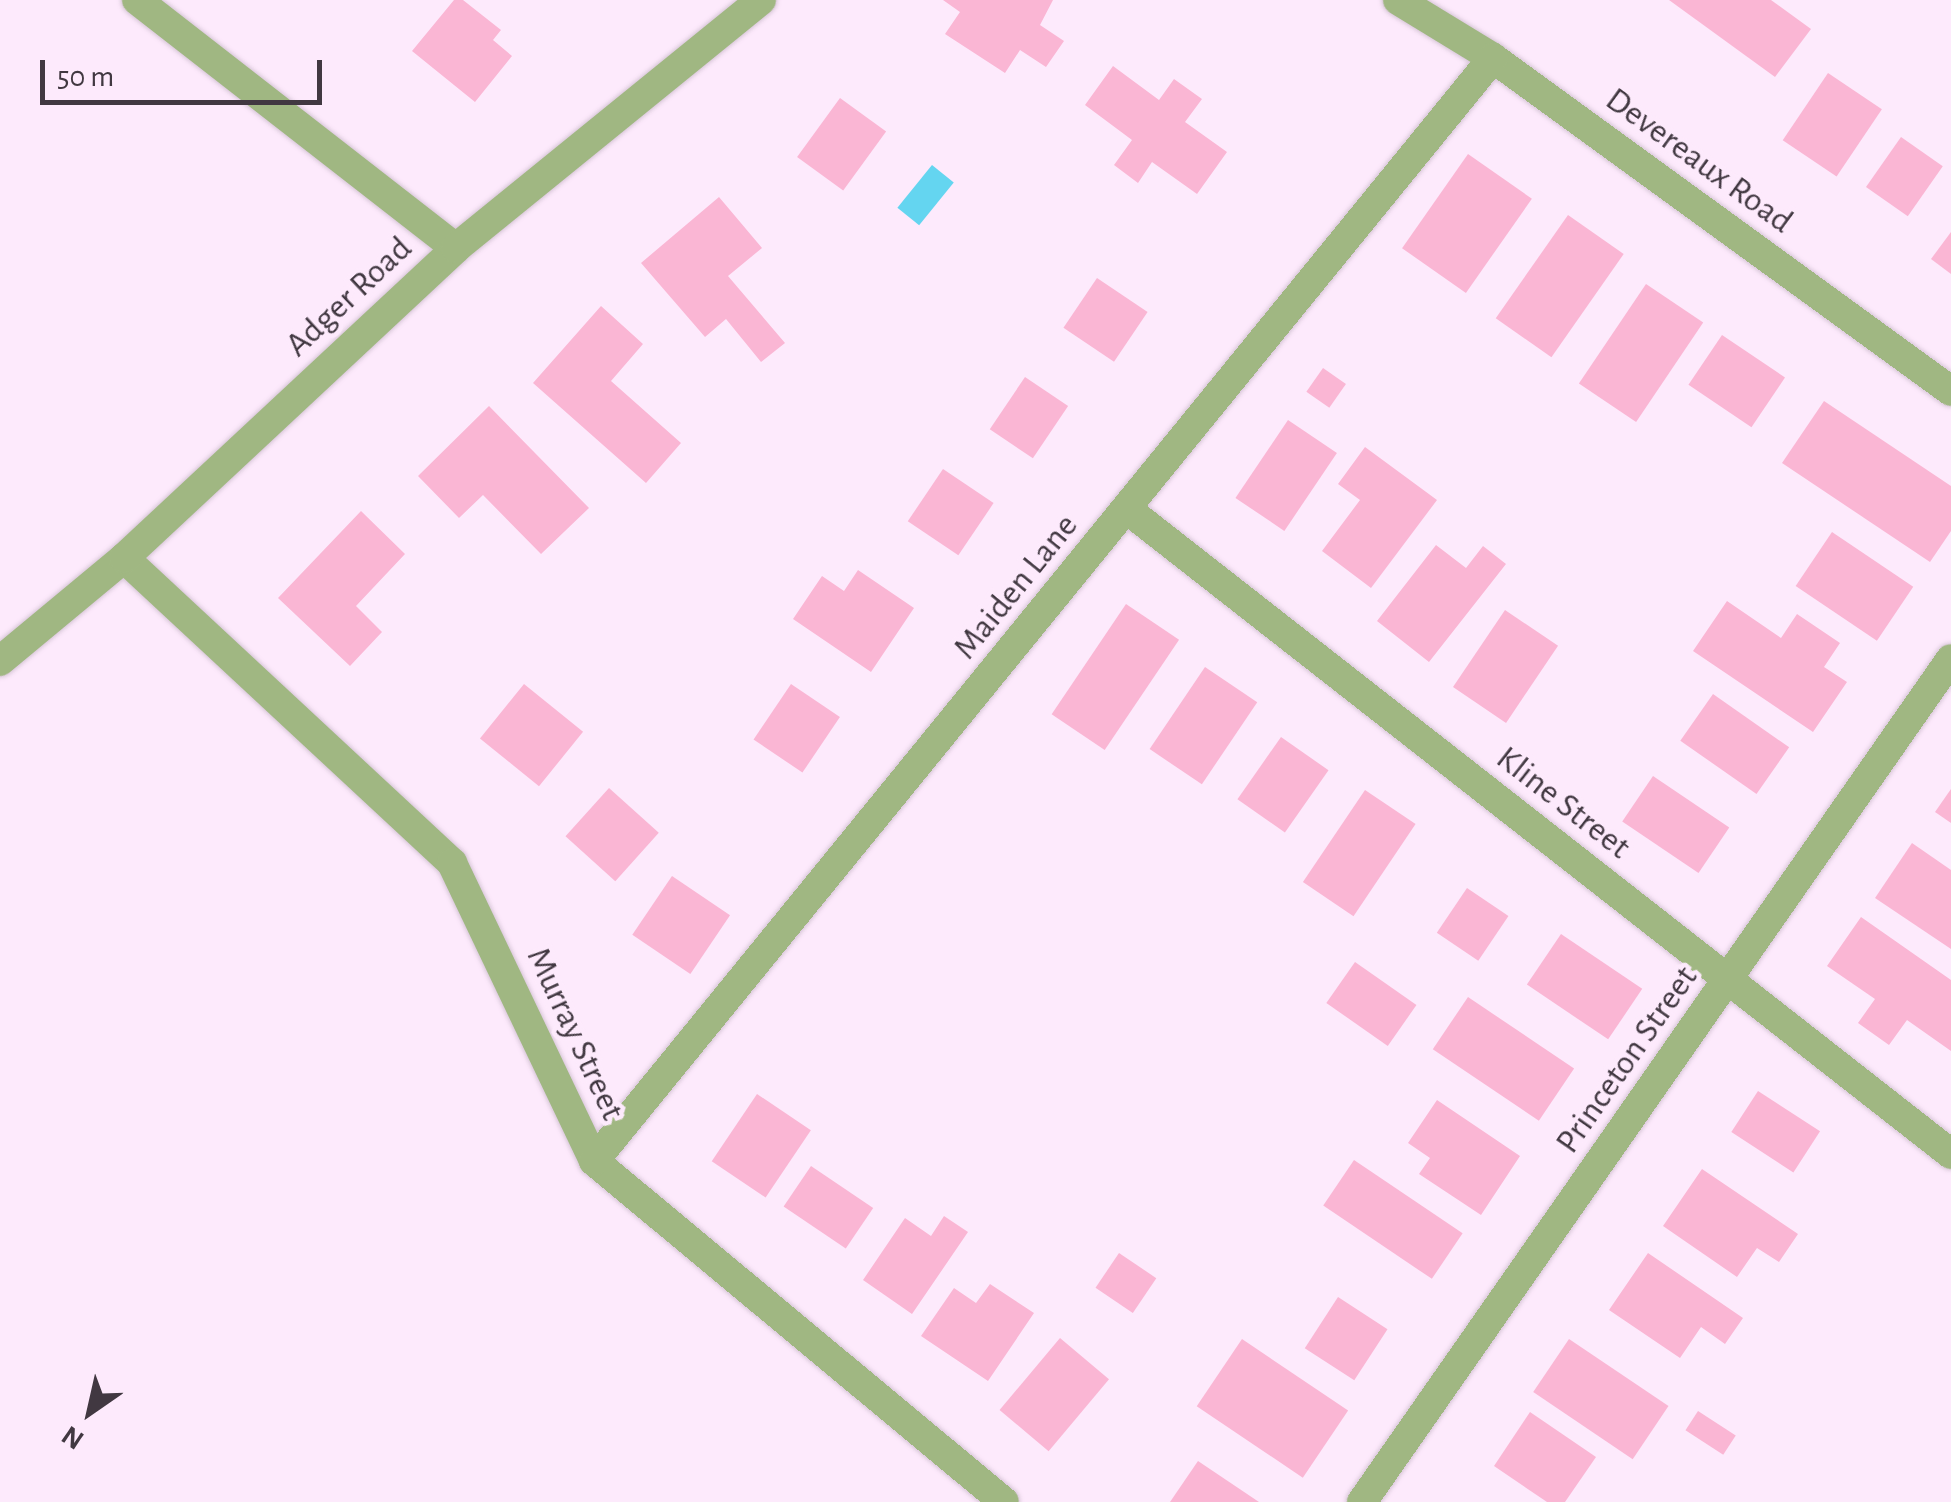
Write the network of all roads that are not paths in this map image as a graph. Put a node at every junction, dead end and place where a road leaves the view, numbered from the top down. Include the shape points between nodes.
1 (137, 0) edge
2 (761, 0) edge
3 (1398, 0) edge
4 (1493, 58) junction
5 (456, 248) junction
6 (1951, 391) edge
7 (1128, 510) junction
8 (124, 558) junction
9 (1951, 659) edge
10 (0, 661) edge
11 (1729, 980) junction
12 (1951, 1154) edge
13 (594, 1162) junction
14 (1004, 1502) edge
15 (1362, 1502) edge

1 - 5 street
2 - 5 street, Adger Road
3 - 4 street, Devereaux Road
4 - 6 street, Devereaux Road
4 - 7 street, Maiden Lane
5 - 8 street, Adger Road
7 - 11 street, Kline Street
7 - 13 street, Maiden Lane
8 - 10 street, Adger Road
8 - 13 street, Murray Street via 452,863
9 - 11 street, Princeton Street
11 - 12 street, Kline Street
11 - 15 street, Princeton Street
13 - 14 street, Murray Street

